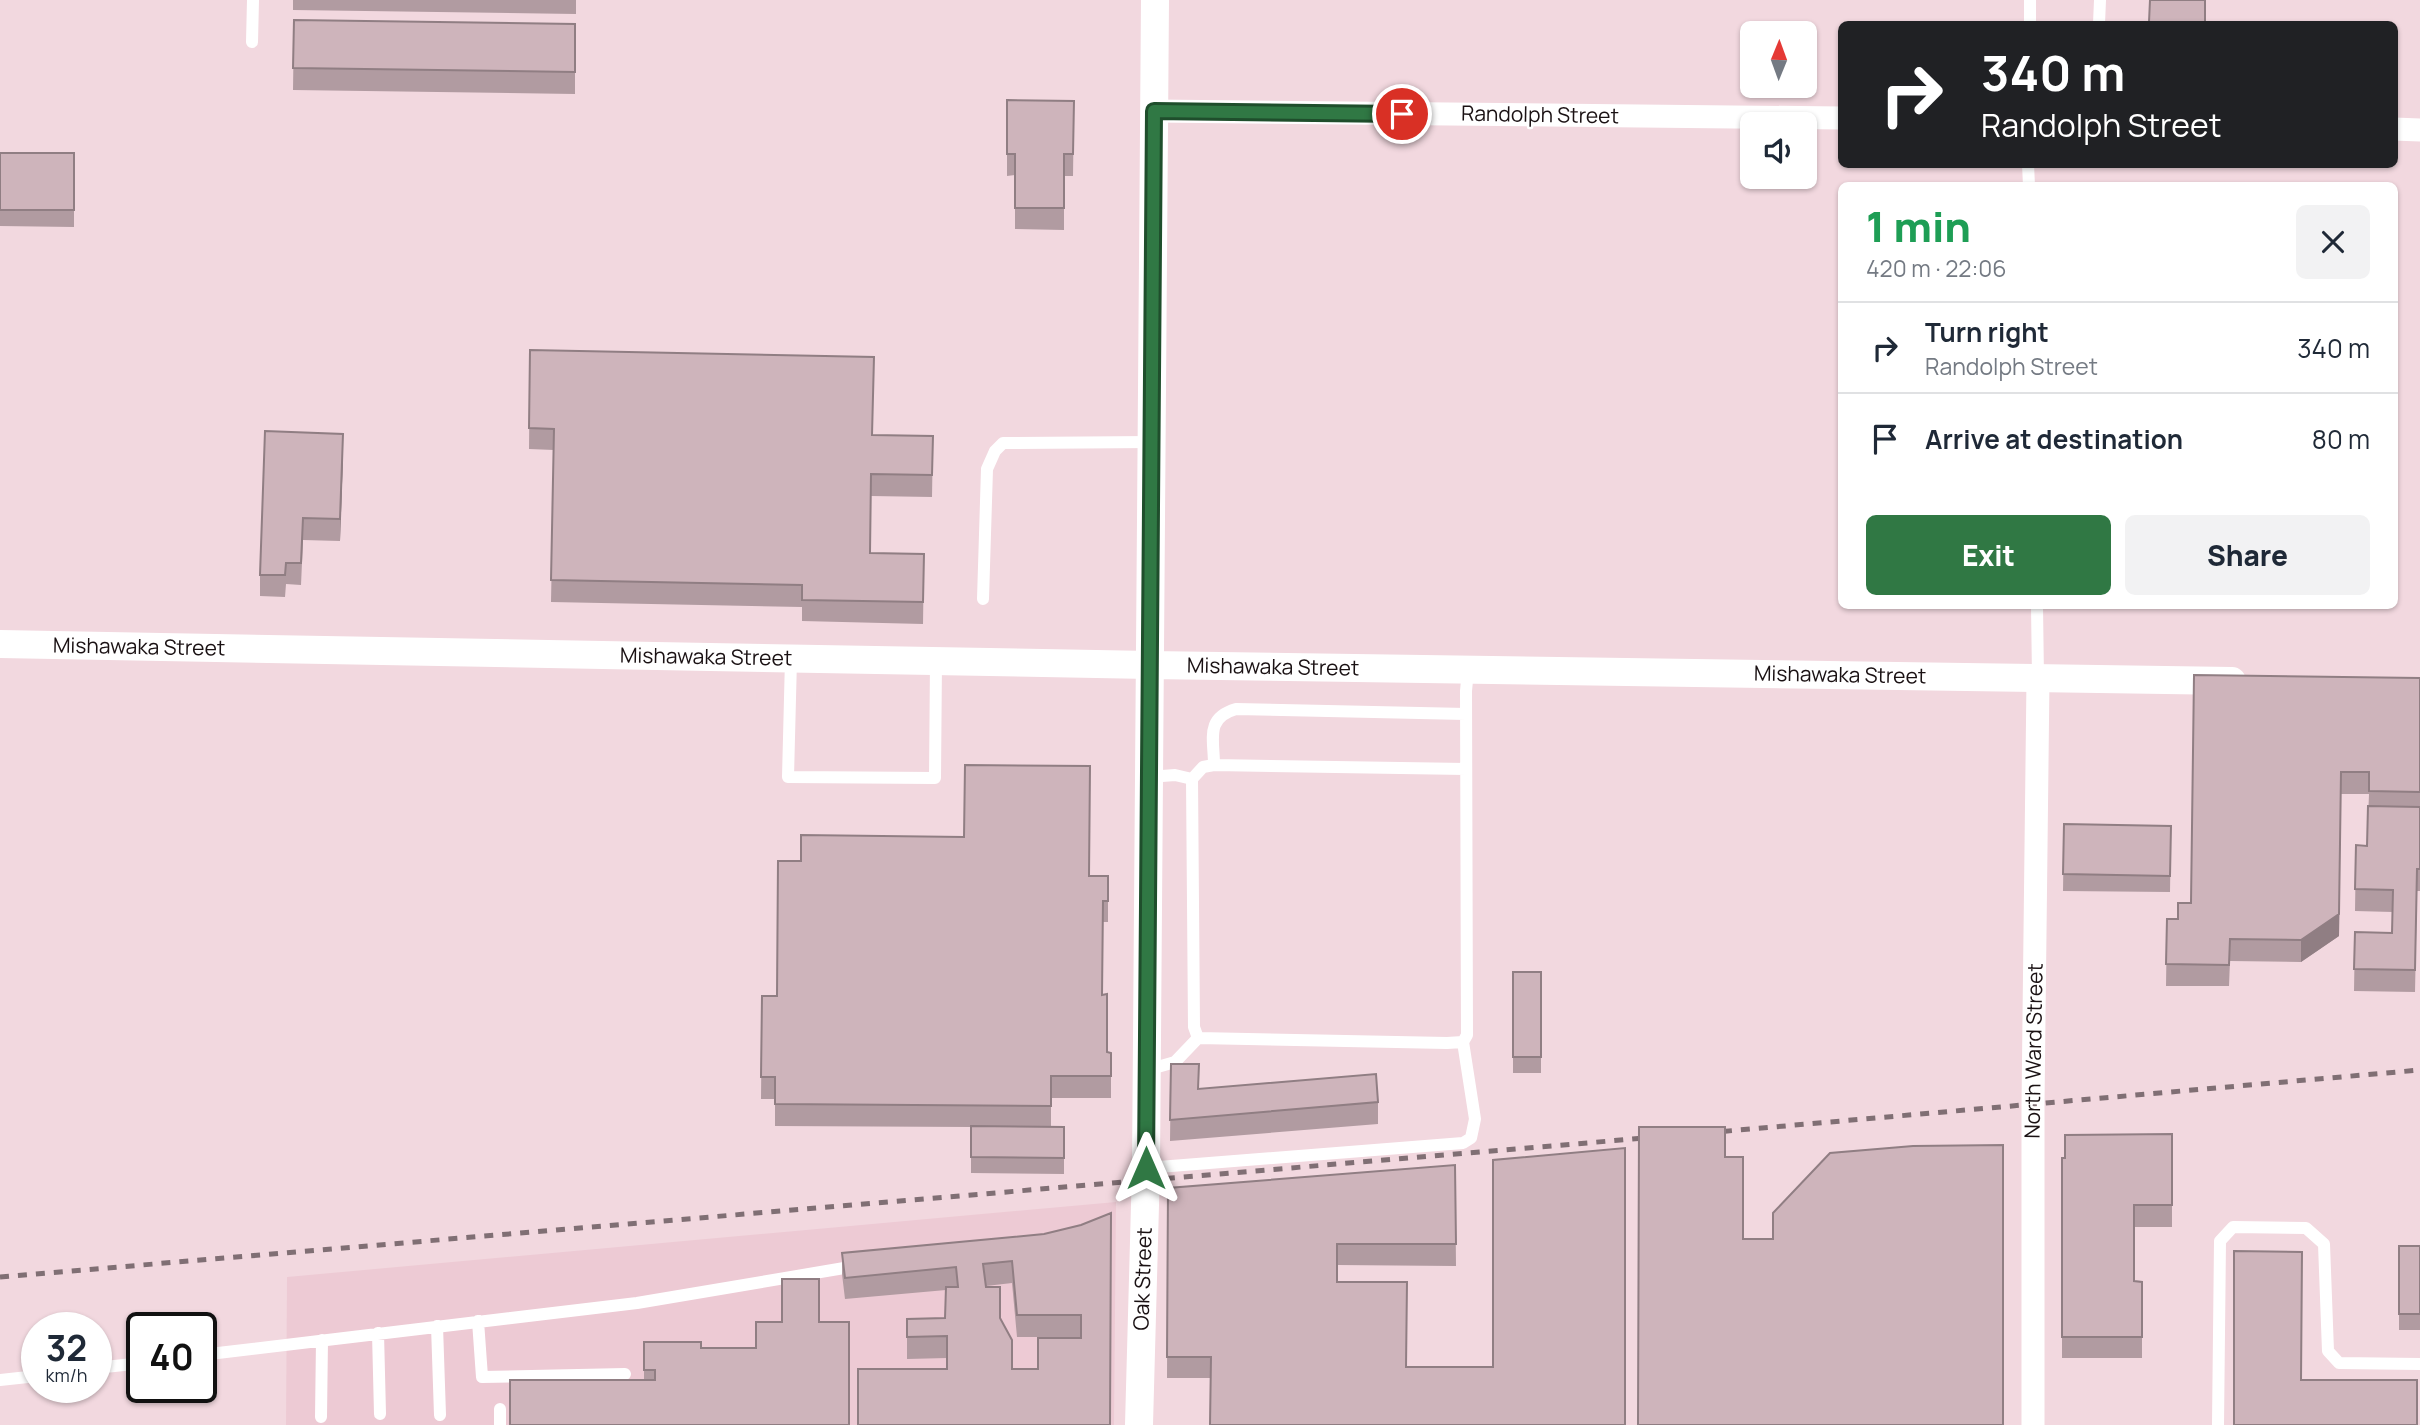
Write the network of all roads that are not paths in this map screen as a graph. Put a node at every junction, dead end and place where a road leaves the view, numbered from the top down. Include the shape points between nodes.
1 (253, 0) edge
2 (1155, 0) edge
3 (2030, 0) edge
4 (2100, 0) edge
5 (2030, 21) edge
6 (2099, 21) edge
7 (252, 42) dead end
8 (1154, 111) junction
9 (1838, 118) edge
10 (2398, 129) edge
11 (2420, 130) edge
12 (1152, 442) junction
13 (983, 599) dead end
14 (2037, 609) edge
15 (0, 644) edge
16 (791, 659) junction
17 (936, 661) junction
18 (1150, 665) junction
19 (1468, 670) junction
20 (2038, 678) junction
21 (2256, 681) edge
22 (1466, 714) junction
23 (1214, 765) junction
24 (1466, 769) junction
25 (1149, 777) junction
26 (1192, 779) junction
27 (1198, 1038) junction
28 (1463, 1042) junction
29 (1147, 1070) junction
30 (1146, 1168) junction
31 (867, 1264) edge
32 (478, 1321) junction
33 (437, 1326) junction
34 (378, 1333) junction
35 (322, 1340) junction
36 (217, 1353) edge
37 (2420, 1364) edge
38 (625, 1374) dead end
39 (21, 1378) edge
40 (0, 1380) edge
41 (500, 1409) dead end
42 (380, 1414) dead end
43 (440, 1416) dead end
44 (321, 1417) dead end
45 (500, 1425) edge
46 (1139, 1425) edge
47 (2033, 1425) edge
48 (2218, 1425) edge

1 - 7 lane
2 - 8 street, Oak Street
3 - 5 lane
4 - 6 lane
8 - 9 street, Randolph Street
8 - 12 street, Oak Street
10 - 11 street
12 - 13 lane via 1003,443 987,469
12 - 18 street, Oak Street
14 - 20 lane
15 - 16 street, Mishawaka Street
16 - 17 street, Mishawaka Street
16 - 17 lane via 788,776 935,778
17 - 18 street, Mishawaka Street
18 - 19 street, Mishawaka Street
18 - 25 street, Oak Street
19 - 20 street, Mishawaka Street
19 - 22 lane
20 - 21 street, Mishawaka Street
20 - 47 street, North Ward Street
22 - 23 lane via 1236,709 1221,713 1214,723
22 - 24 lane
23 - 24 lane
23 - 26 lane via 1203,767
24 - 28 lane via 1467,1035
25 - 26 lane
25 - 29 street, Oak Street
26 - 27 lane via 1194,1027
27 - 28 lane
27 - 29 lane via 1175,1062
28 - 30 lane via 1475,1119 1471,1138 1463,1143
29 - 30 street, Oak Street
30 - 46 street, Oak Street
31 - 32 lane via 637,1303
32 - 33 lane
32 - 38 lane via 482,1377
33 - 34 lane
33 - 43 lane
34 - 35 lane
34 - 42 lane
35 - 36 lane
35 - 44 lane
37 - 48 lane via 2339,1363 2328,1351 2324,1244 2306,1228 2233,1227 2220,1241
39 - 40 lane
41 - 45 lane

